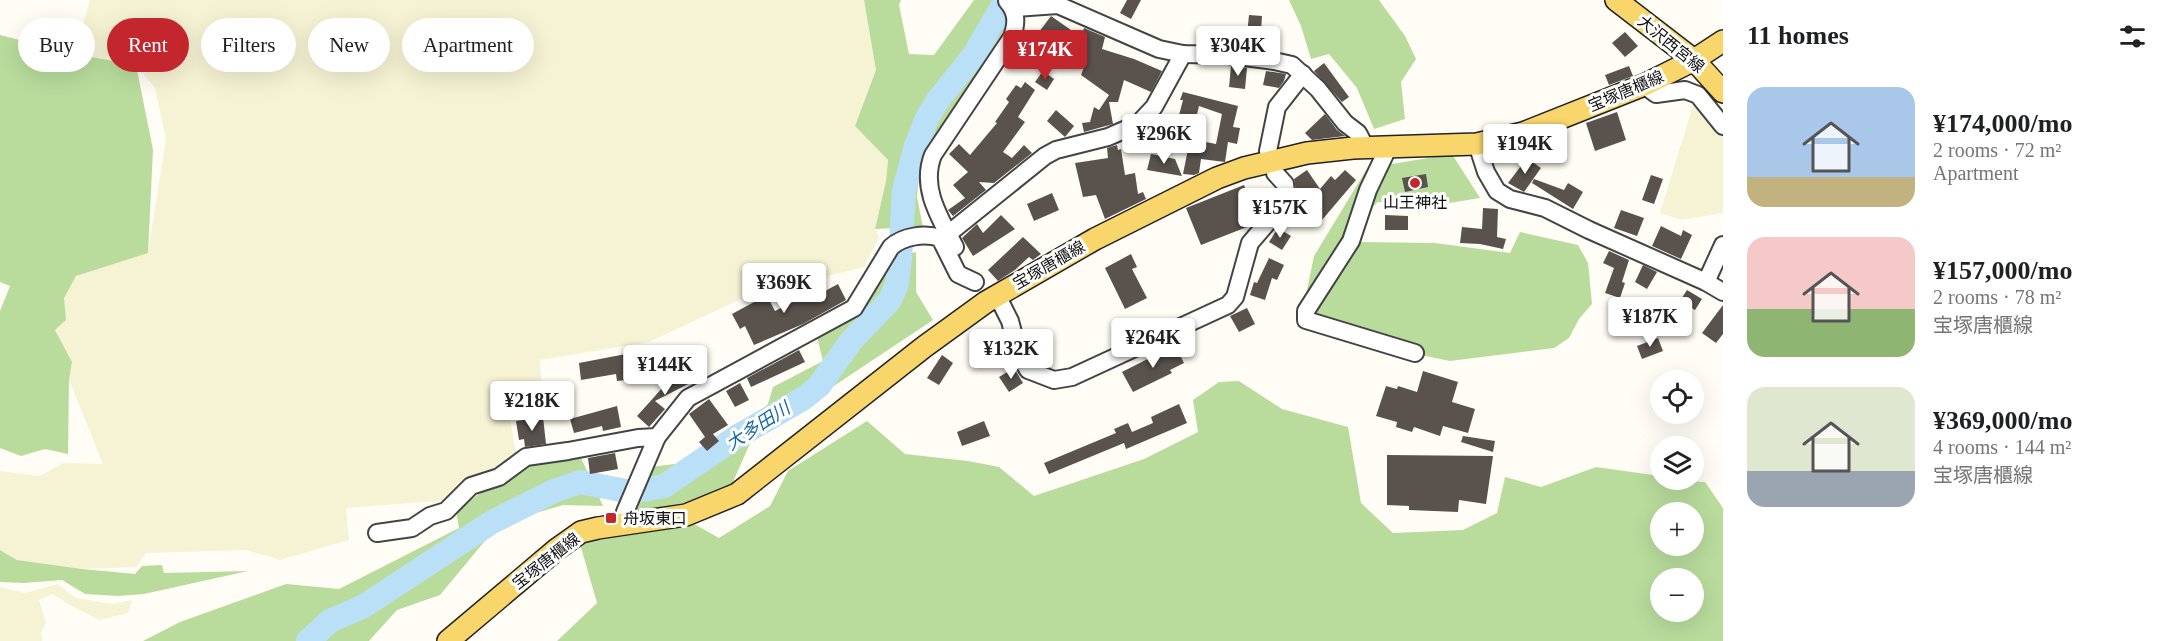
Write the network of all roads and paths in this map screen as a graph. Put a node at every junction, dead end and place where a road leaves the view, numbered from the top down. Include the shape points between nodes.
1 (1616, 0) edge
2 (1010, 4) edge
3 (1723, 41) edge
4 (1183, 54) junction
5 (1694, 60) junction
6 (1303, 74) junction
7 (1644, 85) junction
8 (1723, 92) edge
9 (1723, 126) edge
10 (1477, 144) junction
11 (1366, 148) junction
12 (1388, 148) junction
13 (1268, 151) dead end
14 (1275, 173) dead end
15 (948, 234) junction
16 (1723, 244) edge
17 (975, 282) junction
18 (1706, 282) junction
19 (1723, 292) edge
20 (992, 299) junction
21 (1415, 353) dead end
22 (657, 437) junction
23 (624, 525) junction
24 (377, 533) dead end
25 (448, 641) edge

1 - 5 main road, 大沢西宮線
2 - 4 street via 1058,5 1159,49
2 - 15 street via 1016,26 1012,37 930,163 930,193
3 - 5 main road, 宝塚唐櫃線
4 - 6 street via 1274,61 1292,65
4 - 15 street via 1154,107 1138,124 1045,156
5 - 7 main road, 宝塚唐櫃線
5 - 8 main road, 大沢西宮線
6 - 11 street via 1345,123 1358,132
6 - 13 street via 1277,107
7 - 9 street via 1656,94 1685,90 1698,95
7 - 10 main road, 宝塚唐櫃線 via 1523,133
10 - 12 main road, 宝塚唐櫃線
10 - 18 street via 1486,172 1497,190 1510,199 1545,208
11 - 12 main road, 宝塚唐櫃線
11 - 20 main road, 宝塚唐櫃線 via 1307,153 1217,177 1095,239
12 - 21 street via 1368,190 1351,241 1306,311 1306,320
14 - 20 street via 1285,184 1287,200 1250,243 1235,297 1228,305 1072,377 1054,380 1028,370 1019,355 1010,321
15 - 17 street
16 - 18 street
17 - 20 street
17 - 22 street via 958,274 940,238 930,235 898,240 854,308 688,398
18 - 19 street
20 - 23 main road, 宝塚唐櫃線 via 924,347 736,494 686,514
22 - 23 street via 625,512
22 - 24 street via 526,457 499,477 471,486 446,511 412,528
23 - 25 main road, 宝塚唐櫃線 via 581,532

